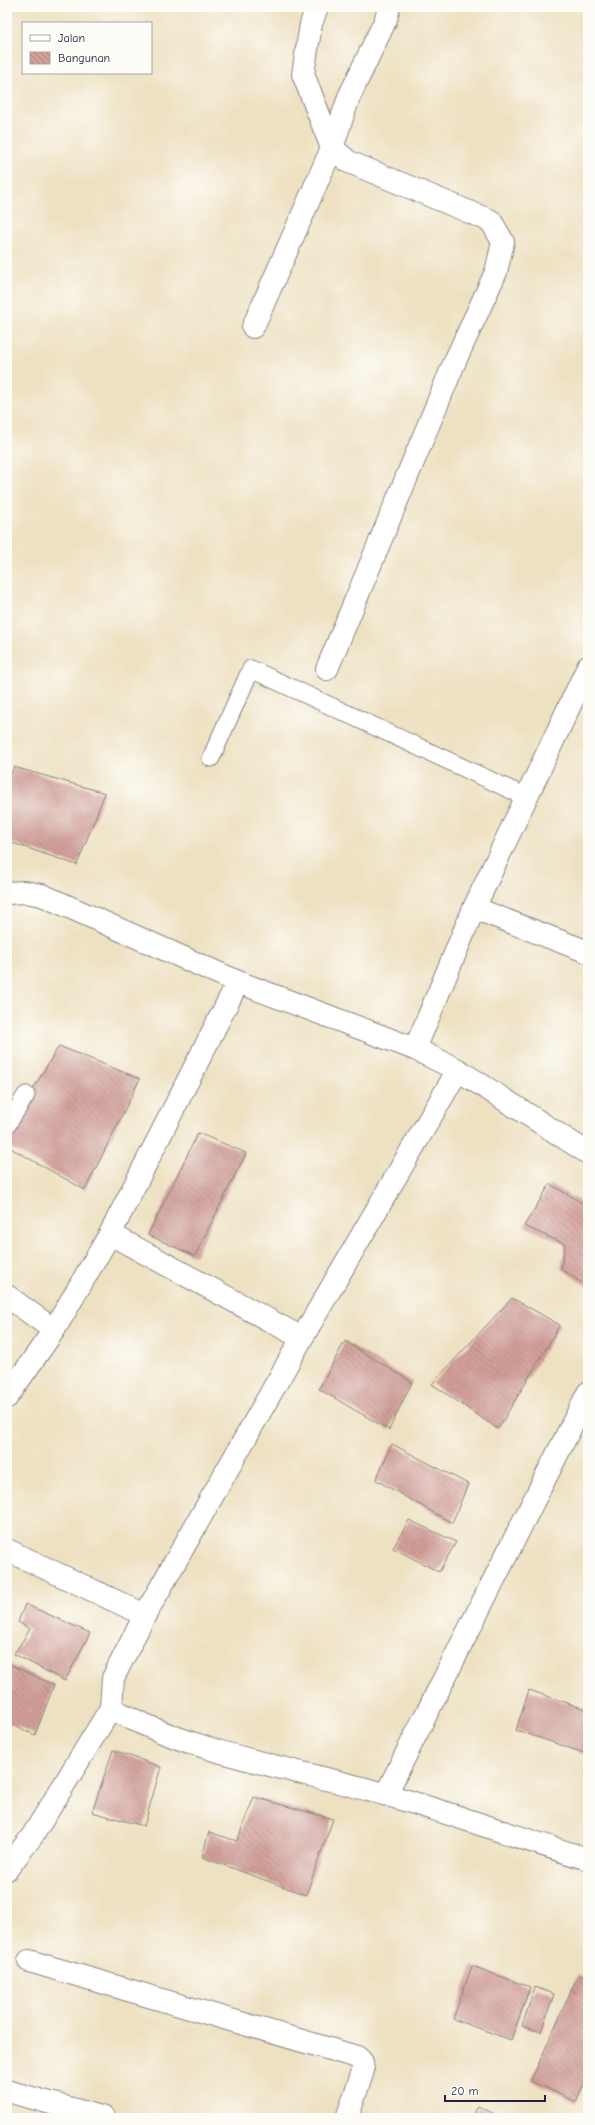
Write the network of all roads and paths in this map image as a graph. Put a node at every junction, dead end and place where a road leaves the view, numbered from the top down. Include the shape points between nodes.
1 (317, 7) edge
2 (389, 7) edge
3 (332, 148) junction
4 (253, 327) dead end
5 (588, 668) edge
6 (327, 669) dead end
7 (211, 758) dead end
8 (526, 797) junction
9 (7, 893) edge
10 (474, 908) junction
11 (588, 952) edge
12 (238, 982) junction
13 (415, 1049) junction
14 (458, 1070) junction
15 (26, 1096) dead end
16 (7, 1125) edge
17 (588, 1153) edge
18 (110, 1234) junction
19 (7, 1296) edge
20 (54, 1330) junction
21 (302, 1338) junction
22 (588, 1393) edge
23 (7, 1397) edge
24 (7, 1550) edge
25 (145, 1615) junction
26 (111, 1708) junction
27 (386, 1794) junction
28 (583, 1852) edge
29 (7, 1869) edge
30 (29, 1961) dead end
31 (7, 2091) edge
32 (105, 2118) edge
33 (347, 2118) edge

1 - 3 street via 311,24 303,74
2 - 3 street via 386,19 349,97
3 - 4 street
3 - 6 street via 349,162 491,220 503,242 496,272 455,361
5 - 8 street
7 - 8 lane via 250,669
8 - 10 street
9 - 12 street via 25,892 42,895
10 - 11 street
10 - 13 street
12 - 13 street
12 - 18 street
13 - 14 street
14 - 17 street
14 - 21 street
15 - 16 lane
18 - 20 street
18 - 21 street
19 - 20 street
20 - 23 street
21 - 25 street
22 - 27 street
24 - 25 street
25 - 26 street via 113,1678
26 - 27 street via 139,1724 252,1761
26 - 29 street via 33,1835
27 - 28 street
30 - 33 street via 357,2057 362,2062 363,2071
31 - 32 street

